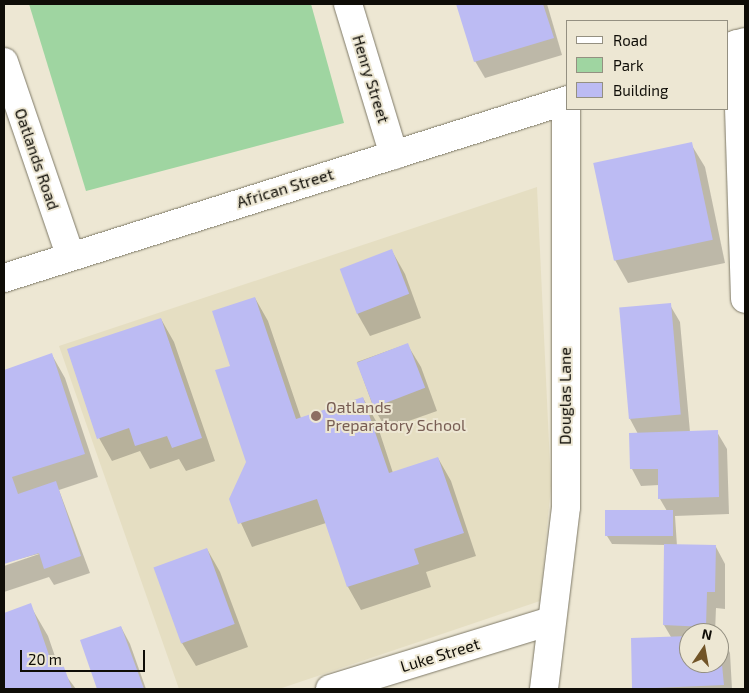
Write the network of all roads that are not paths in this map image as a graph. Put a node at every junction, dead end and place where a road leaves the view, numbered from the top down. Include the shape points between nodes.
1 (348, 4) edge
2 (737, 44) edge
3 (4, 62) edge
4 (566, 100) edge
5 (567, 110) edge
6 (394, 155) junction
7 (70, 255) junction
8 (4, 278) edge
9 (745, 299) edge
10 (550, 621) junction
11 (330, 689) edge
12 (544, 689) edge

1 - 6 street, Henry Street
2 - 9 street
3 - 7 street, Oatlands Road
4 - 6 street, African Street
5 - 10 street, Douglas Lane via 566,507
6 - 7 street, African Street
7 - 8 street, African Street
10 - 11 street, Luke Street
10 - 12 street, Douglas Lane

